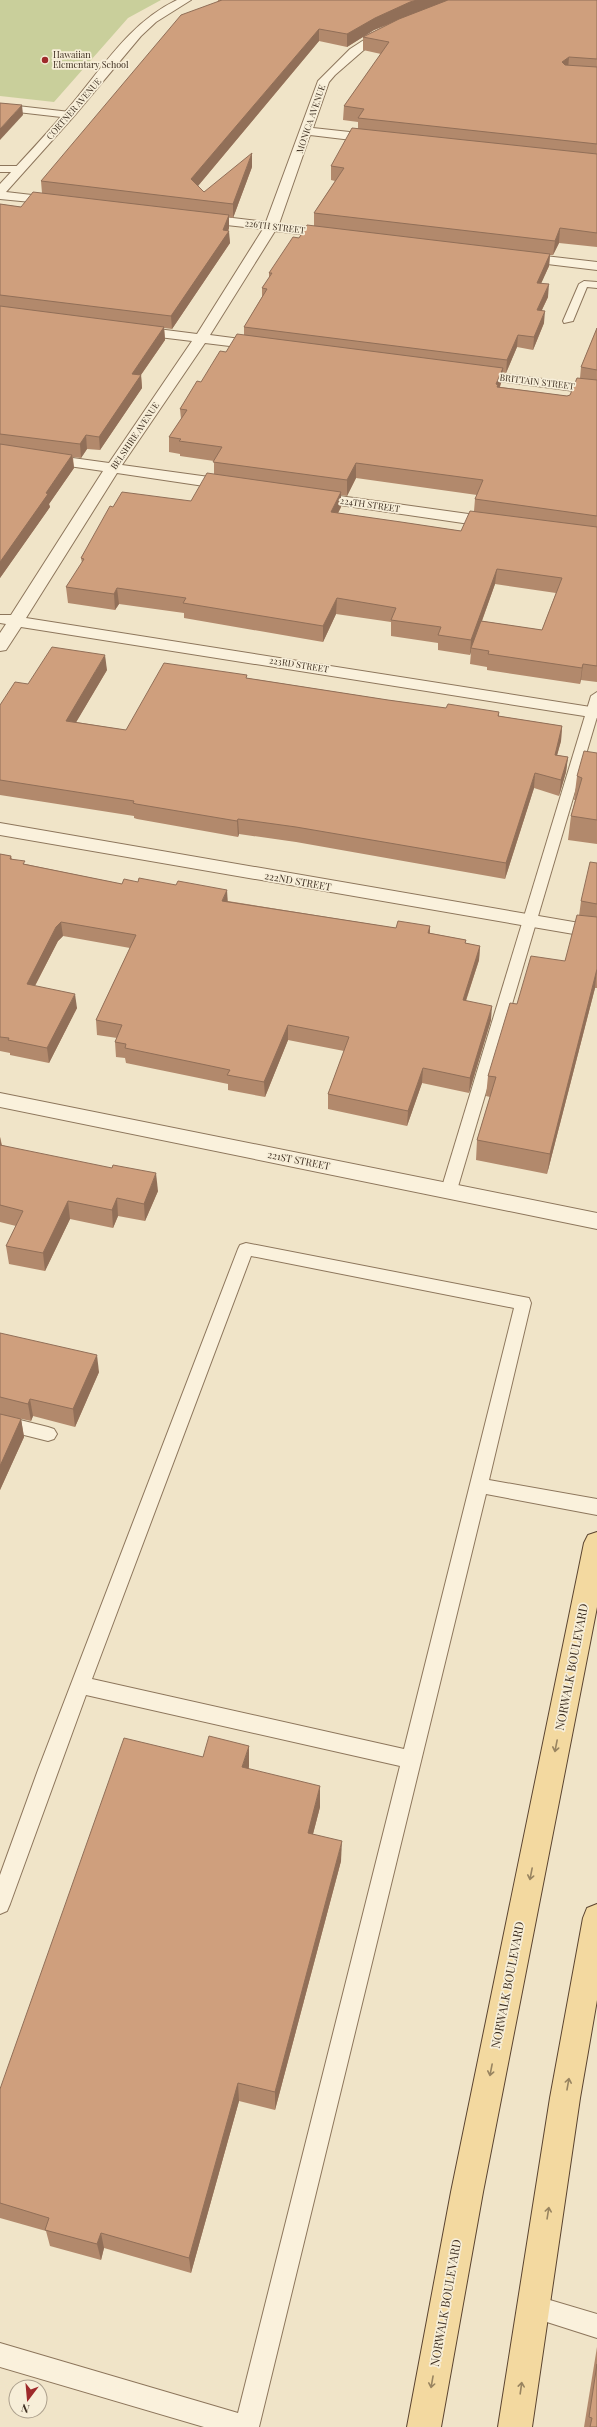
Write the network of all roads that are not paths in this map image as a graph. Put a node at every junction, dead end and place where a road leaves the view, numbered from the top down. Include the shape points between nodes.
1 (186, 0) edge
2 (398, 28) edge
3 (0, 107) edge
4 (70, 115) junction
5 (307, 131) junction
6 (386, 140) edge
7 (0, 169) edge
8 (20, 169) junction
9 (0, 191) edge
10 (0, 195) edge
11 (70, 204) edge
12 (186, 217) edge
13 (271, 227) junction
14 (349, 236) edge
15 (505, 255) edge
16 (594, 266) edge
17 (584, 284) junction
18 (597, 285) edge
19 (568, 321) dead end
20 (124, 328) edge
21 (201, 338) junction
22 (280, 348) edge
23 (462, 372) edge
24 (597, 390) edge
25 (0, 452) edge
26 (112, 468) junction
27 (245, 487) edge
28 (300, 495) edge
29 (511, 525) edge
30 (8, 619) edge
31 (0, 646) edge
32 (595, 707) edge
33 (0, 829) edge
34 (529, 921) junction
35 (597, 932) edge
36 (0, 1100) edge
37 (449, 1190) junction
38 (597, 1221) edge
39 (0, 1422) edge
40 (48, 1434) dead end
41 (479, 1485) junction
42 (597, 1507) edge
43 (597, 1543) edge
44 (81, 1684) junction
45 (411, 1760) junction
46 (0, 1904) edge
47 (597, 1918) edge
48 (533, 2307) junction
49 (597, 2326) edge
50 (0, 2355) edge
51 (246, 2427) edge
52 (424, 2427) edge
53 (515, 2427) edge

1 - 4 street, CORTNER AVENUE via 151,19
2 - 5 street, MONICA AVENUE via 376,36 338,64 324,81
3 - 4 lane
4 - 8 street, CORTNER AVENUE
5 - 6 street
5 - 13 street, MONICA AVENUE
7 - 8 lane
8 - 9 street, CORTNER AVENUE
10 - 11 street
12 - 13 street, 226TH STREET
13 - 14 street, 226TH STREET
13 - 21 street, BELSHIRE AVENUE
15 - 16 street
16 - 17 lane
17 - 18 lane
17 - 19 lane
20 - 21 street
21 - 22 street
21 - 26 street, BELSHIRE AVENUE
23 - 24 street, BRITTAIN STREET
25 - 26 street
26 - 27 street
26 - 30 street, BELSHIRE AVENUE
28 - 29 street, 224TH STREET
30 - 31 street, BELSHIRE AVENUE
30 - 32 street, 223RD STREET
32 - 34 lane
33 - 34 street, 222ND STREET
34 - 35 street, 222ND STREET
34 - 37 lane
36 - 37 street, 221ST STREET
37 - 38 street, 221ST STREET
39 - 40 lane
41 - 42 lane
41 - 44 lane via 523,1303 246,1249
41 - 45 lane
43 -> 52 main road, NORWALK BOULEVARD via 467,2192
44 - 45 lane
44 - 46 lane
45 - 51 lane
48 -> 47 main road
48 - 49 lane
53 -> 48 main road
50 - 51 lane

